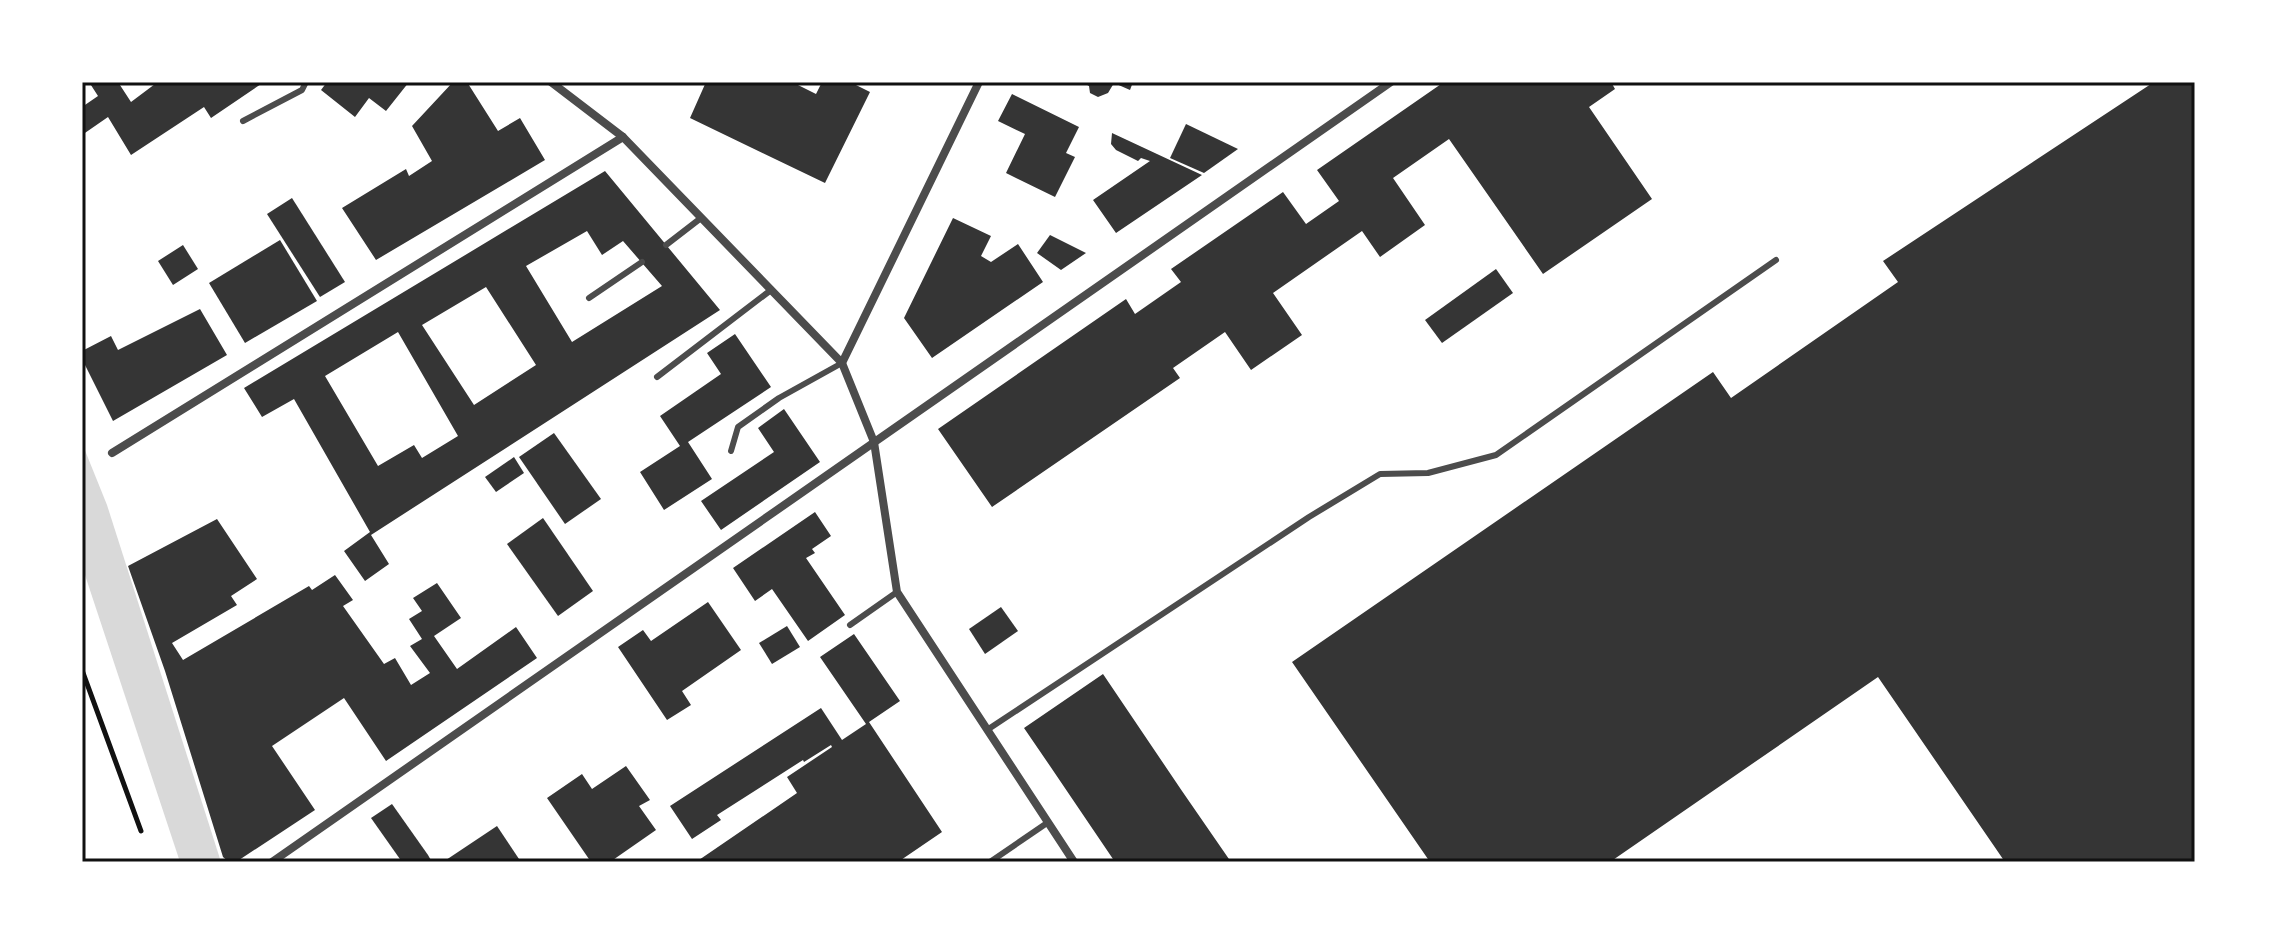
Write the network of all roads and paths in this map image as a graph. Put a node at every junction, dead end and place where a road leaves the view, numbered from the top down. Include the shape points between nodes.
1 (306, 82) edge
2 (551, 82) edge
3 (979, 82) edge
4 (1391, 82) edge
5 (243, 121) dead end
6 (623, 137) junction
7 (701, 218) junction
8 (666, 245) dead end
9 (1776, 260) dead end
10 (642, 262) dead end
11 (771, 290) junction
12 (589, 298) dead end
13 (842, 363) junction
14 (657, 377) dead end
15 (874, 442) junction
16 (731, 451) dead end
17 (112, 453) dead end
18 (897, 592) junction
19 (850, 625) dead end
20 (82, 670) edge
21 (987, 730) junction
22 (1047, 823) junction
23 (141, 831) dead end
24 (272, 862) edge
25 (990, 862) edge
26 (1074, 862) edge

1 - 5 lane via 302,90
2 - 6 street
3 - 13 street
4 - 15 street
6 - 7 street
6 - 17 street
7 - 8 lane
7 - 11 street
9 - 21 lane via 1496,455 1428,473 1380,474
10 - 12 lane
11 - 13 street
11 - 14 lane
13 - 15 street
13 - 16 lane via 738,427
15 - 18 street
15 - 24 street
18 - 19 lane
18 - 21 street
20 - 23 path
21 - 22 street
22 - 25 lane
22 - 26 street

